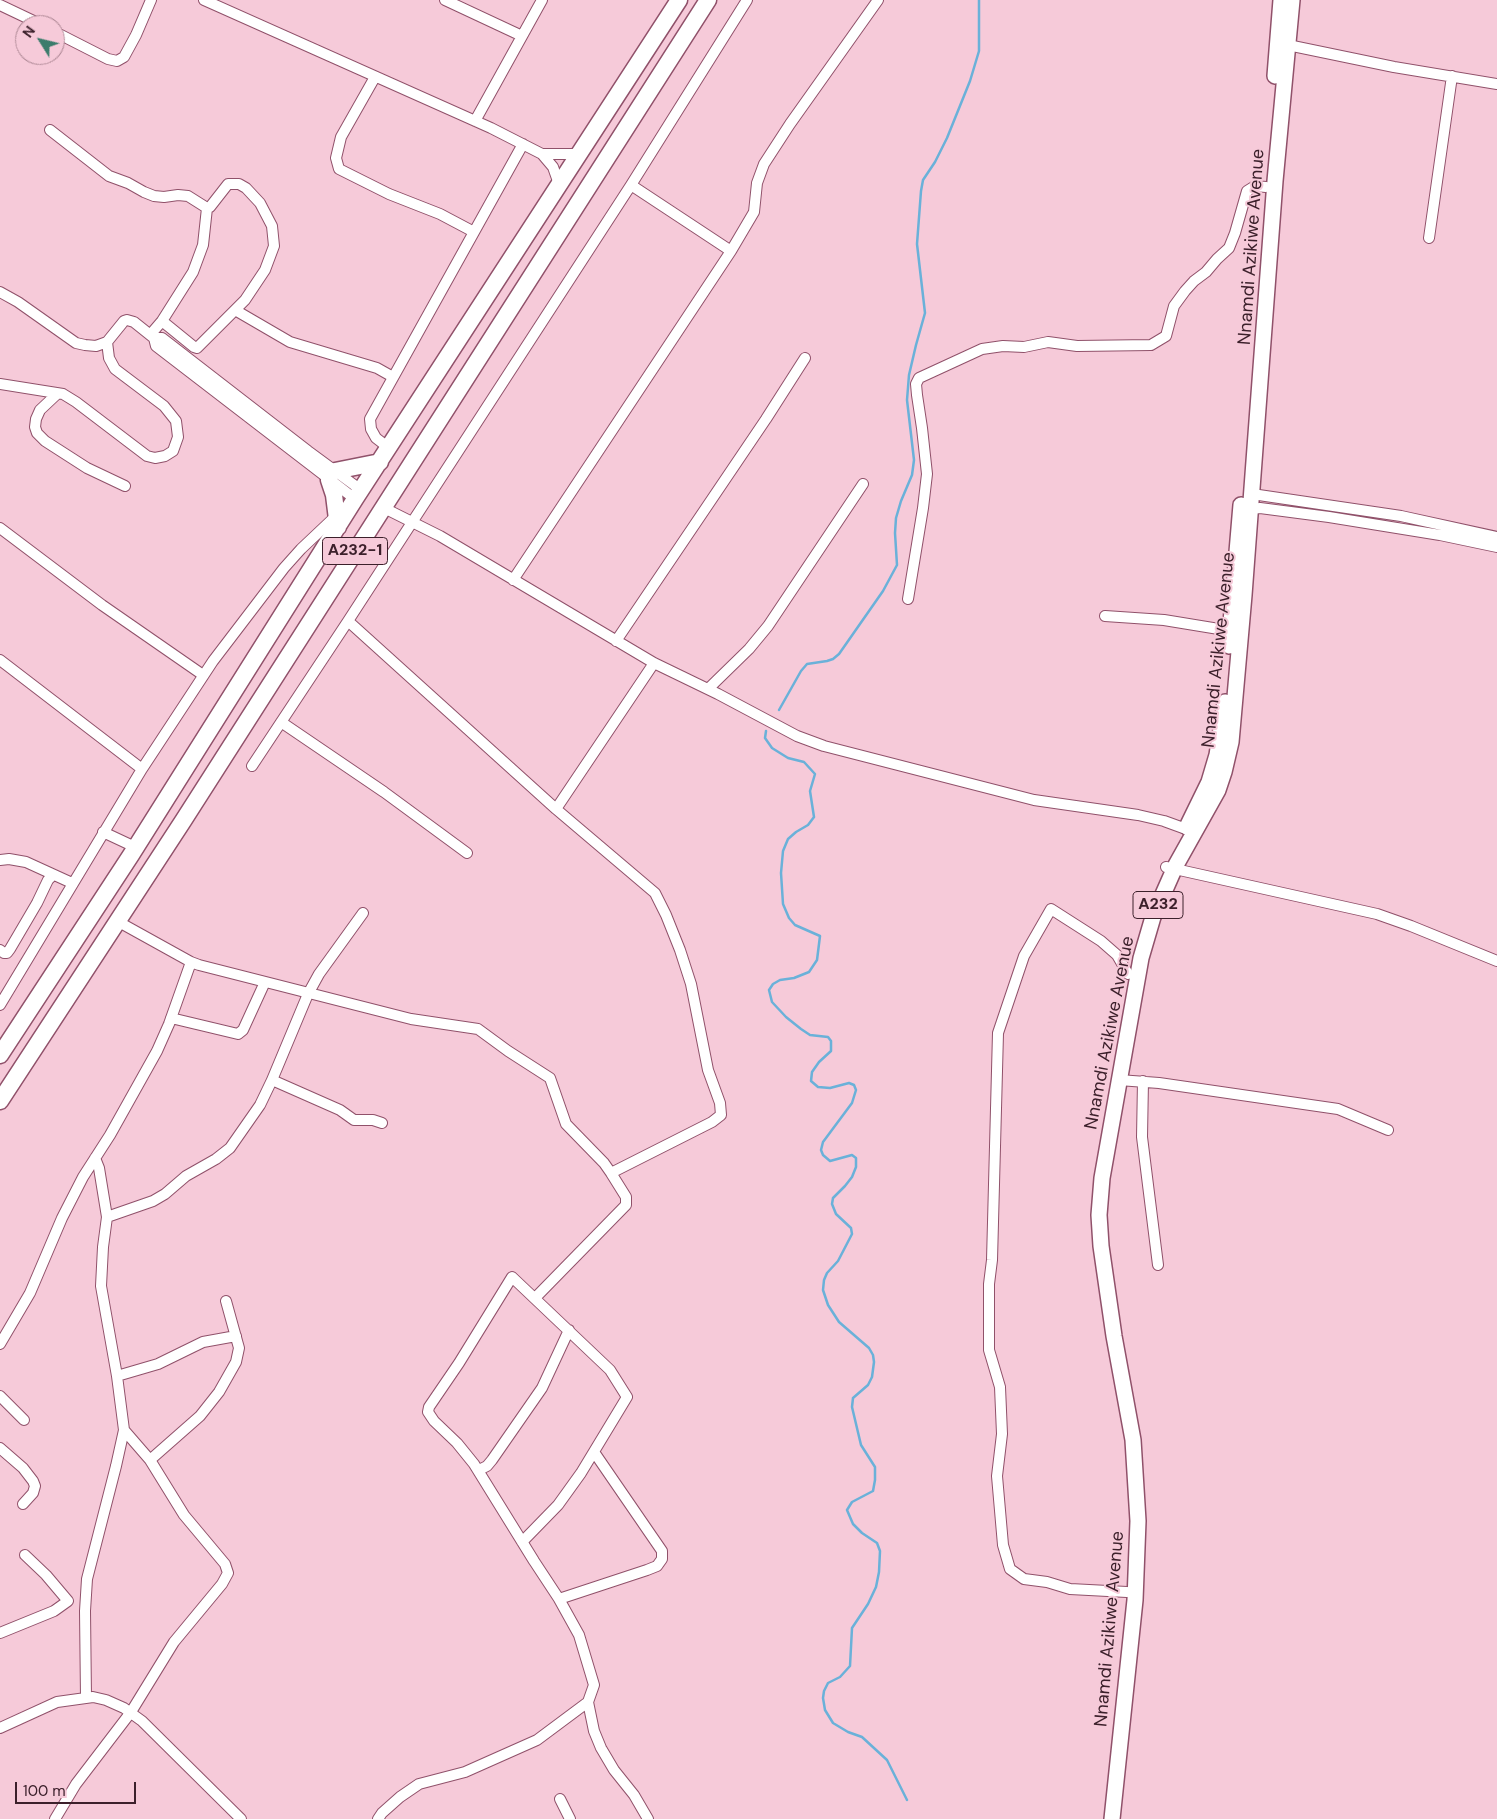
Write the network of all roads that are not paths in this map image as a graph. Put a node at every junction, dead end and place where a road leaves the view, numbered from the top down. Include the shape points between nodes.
1 (152, 0) edge
2 (204, 0) edge
3 (445, 0) edge
4 (542, 0) edge
5 (679, 0) edge
6 (708, 0) edge
7 (747, 0) edge
8 (878, 0) edge
9 (1281, 0) edge
10 (1292, 0) edge
11 (0, 5) edge
12 (21, 15) edge
13 (522, 36) junction
14 (65, 37) edge
15 (1283, 44) junction
16 (1452, 76) junction
17 (375, 77) junction
18 (1497, 84) edge
19 (475, 121) junction
20 (50, 130) dead end
21 (523, 144) junction
22 (542, 154) junction
23 (578, 154) junction
24 (559, 184) junction
25 (631, 185) junction
26 (1266, 187) junction
27 (207, 208) junction
28 (474, 232) junction
29 (1429, 238) dead end
30 (731, 251) junction
31 (0, 292) edge
32 (235, 310) junction
33 (162, 321) junction
34 (152, 336) junction
35 (107, 342) junction
36 (805, 358) dead end
37 (393, 377) junction
38 (0, 384) edge
39 (57, 394) junction
40 (389, 448) junction
41 (380, 462) junction
42 (332, 476) junction
43 (863, 484) dead end
44 (125, 486) dead end
45 (358, 495) junction
46 (1251, 502) junction
47 (384, 508) junction
48 (337, 521) junction
49 (412, 522) junction
50 (0, 528) edge
51 (1497, 537) edge
52 (1497, 547) edge
53 (513, 580) junction
54 (908, 599) dead end
55 (1105, 616) dead end
56 (348, 621) junction
57 (1230, 631) junction
58 (616, 642) junction
59 (0, 660) edge
60 (654, 664) junction
61 (203, 675) junction
62 (708, 689) junction
63 (281, 722) junction
64 (252, 766) dead end
65 (142, 769) junction
66 (556, 809) junction
67 (1186, 829) junction
68 (103, 832) junction
69 (136, 847) junction
70 (467, 853) dead end
71 (0, 860) edge
72 (1170, 868) junction
73 (53, 875) junction
74 (72, 883) junction
75 (363, 913) dead end
76 (117, 921) junction
77 (0, 950) edge
78 (1497, 961) edge
79 (191, 962) junction
80 (1128, 974) junction
81 (265, 982) junction
82 (308, 994) junction
83 (1, 1003) edge
84 (171, 1018) junction
85 (0, 1055) edge
86 (272, 1080) junction
87 (1119, 1080) junction
88 (1143, 1082) junction
89 (0, 1101) edge
90 (382, 1123) dead end
91 (1388, 1130) dead end
92 (95, 1158) junction
93 (611, 1172) junction
94 (107, 1218) junction
95 (1158, 1265) dead end
96 (535, 1298) junction
97 (226, 1301) dead end
98 (569, 1330) junction
99 (236, 1336) junction
100 (0, 1344) edge
101 (117, 1376) junction
102 (0, 1396) edge
103 (24, 1420) dead end
104 (124, 1430) junction
105 (0, 1448) edge
106 (594, 1452) junction
107 (150, 1460) junction
108 (479, 1470) junction
109 (23, 1504) dead end
110 (522, 1542) junction
111 (25, 1555) dead end
112 (1127, 1592) junction
113 (559, 1599) junction
114 (0, 1633) edge
115 (86, 1698) junction
116 (588, 1702) junction
117 (131, 1712) junction
118 (0, 1728) edge
119 (560, 1799) dead end
120 (55, 1819) edge
121 (241, 1819) edge
122 (378, 1819) edge
123 (570, 1819) edge
124 (648, 1819) edge
125 (1103, 1819) edge
126 (1112, 1819) edge

1 - 14 street via 124,57 117,61
2 - 17 street
3 - 13 street
4 - 13 street
5 - 23 highway, A232-1
6 - 47 highway, A232-1
7 - 25 street
8 - 30 street via 764,164 757,183 754,212
9 - 15 main road, Nnamdi Azikiwe Avenue / A232
10 - 15 main road, Nnamdi Azikiwe Avenue / A232
11 - 12 street
13 - 19 street
15 - 16 street
15 - 26 main road, Nnamdi Azikiwe Avenue / A232
15 - 46 main road, Nnamdi Azikiwe Avenue / A232 via 1276,181
16 - 18 street
16 - 29 street
17 - 19 street
17 - 28 street via 341,138 336,158 340,168
19 - 21 street
20 - 27 street via 109,176 154,196 188,196
21 - 22 street
21 - 28 street
22 - 23 street
22 - 24 street via 553,167
23 - 24 highway, A232-1
24 - 40 highway, A232-1
25 - 30 street
25 - 49 street
26 - 54 street via 1255,186 1246,191 1229,248 1185,291 1174,306 1166,336 1151,345 1076,346 1048,342 1024,347 1003,346 982,349 919,378 916,384 927,474
26 - 57 main road, Nnamdi Azikiwe Avenue / A232
27 - 32 street via 228,184 239,184 260,203 272,226 274,246 265,270
27 - 33 street via 204,245 199,258
28 - 37 street
30 - 53 street
31 - 35 street via 76,343 96,346
32 - 33 street via 198,348
32 - 37 street via 290,342 377,368
33 - 34 street
34 - 35 street via 128,320
34 - 42 street via 156,346
35 - 39 street via 109,358 115,369 164,406 176,421 178,437 173,451 155,458 147,456 76,402
36 - 58 street
37 - 40 street via 370,418 370,429
38 - 39 street
39 - 44 street via 40,410 35,427 37,433 87,468
40 - 41 highway, A232-1
41 - 42 highway
41 - 45 highway, A232-1
42 - 45 street
42 - 48 highway
43 - 62 street via 768,626
45 - 48 highway, A232-1
46 - 51 street via 1400,516
46 - 52 street via 1260,508 1440,535
46 - 72 main road, Nnamdi Azikiwe Avenue / A232 via 1233,723 1226,764 1209,808
47 - 49 street
47 - 76 highway, A232-1
48 - 61 street via 301,549 284,568
48 - 69 highway, A232-1
49 - 53 street
49 - 56 street
50 - 61 street via 102,605
53 - 58 street
55 - 57 street via 1164,620
56 - 63 street
56 - 66 street
57 - 67 main road, Nnamdi Azikiwe Avenue / A232 via 1217,755 1209,782
58 - 60 street
59 - 65 street
60 - 62 street
60 - 66 street
61 - 65 street
62 - 67 street via 797,736 824,746 1034,800 1138,815
63 - 64 street
63 - 70 street
65 - 68 street
66 - 93 street via 655,893 688,976 708,1070 720,1103 721,1115 712,1122
67 - 72 main road, Nnamdi Azikiwe Avenue / A232
68 - 69 street
68 - 74 street
69 - 85 highway, A232-1
71 - 73 street via 26,862
72 - 78 street via 1377,914
72 - 80 main road, Nnamdi Azikiwe Avenue / A232 via 1144,918
72 - 87 main road, Nnamdi Azikiwe Avenue / A232 via 1141,958
73 - 74 street
73 - 77 street via 10,949 7,953
74 - 83 street
75 - 82 street via 334,951
76 - 79 street
76 - 89 highway, A232-1
79 - 81 street
79 - 84 street
80 - 112 main road, Nnamdi Azikiwe Avenue / A232 via 1092,1197 1091,1228 1096,1280 1125,1457
80 - 112 street via 1117,955 1101,941 1051,909 1024,956 998,1033 989,1284 989,1350 1000,1387 1002,1434 997,1476 1003,1545 1010,1569 1024,1579 1070,1589
81 - 82 street
81 - 84 street via 243,1030 238,1034
82 - 86 street
82 - 93 street via 411,1019 478,1029 550,1078 566,1124
84 - 92 street via 157,1050
86 - 90 street via 340,1110 354,1120
86 - 94 street via 260,1105 230,1148 153,1201
87 - 88 street
87 - 126 main road, Nnamdi Azikiwe Avenue / A232 via 1102,1178 1100,1228 1106,1285 1133,1440 1138,1521 1135,1600
88 - 91 street via 1338,1109
88 - 95 street via 1142,1137
92 - 94 street
92 - 100 street via 66,1210 30,1292
93 - 96 street via 626,1197 626,1205
94 - 101 street via 101,1286
96 - 98 street
96 - 108 street via 512,1277 429,1407 428,1415
97 - 99 street
98 - 106 street via 610,1370 628,1397
98 - 108 street via 542,1388 492,1460
99 - 101 street via 203,1342 158,1364
99 - 107 street via 239,1348 236,1362 218,1392 200,1416
101 - 104 street
102 - 103 street
104 - 107 street
104 - 115 street via 87,1580
105 - 109 street via 33,1481 33,1493
106 - 110 street via 558,1505
106 - 113 street via 662,1551 662,1559 657,1566 647,1570
107 - 117 street via 170,1496 225,1564 228,1573 174,1642
108 - 110 street
110 - 113 street
111 - 114 street via 68,1601 54,1611
112 - 125 main road, Nnamdi Azikiwe Avenue / A232
113 - 116 street via 580,1635 590,1668 594,1684
115 - 117 street via 106,1700
115 - 118 street via 57,1702
116 - 122 street via 537,1740 465,1772 419,1784
116 - 124 street via 601,1748
117 - 120 street via 76,1784
117 - 121 street
119 - 123 street

